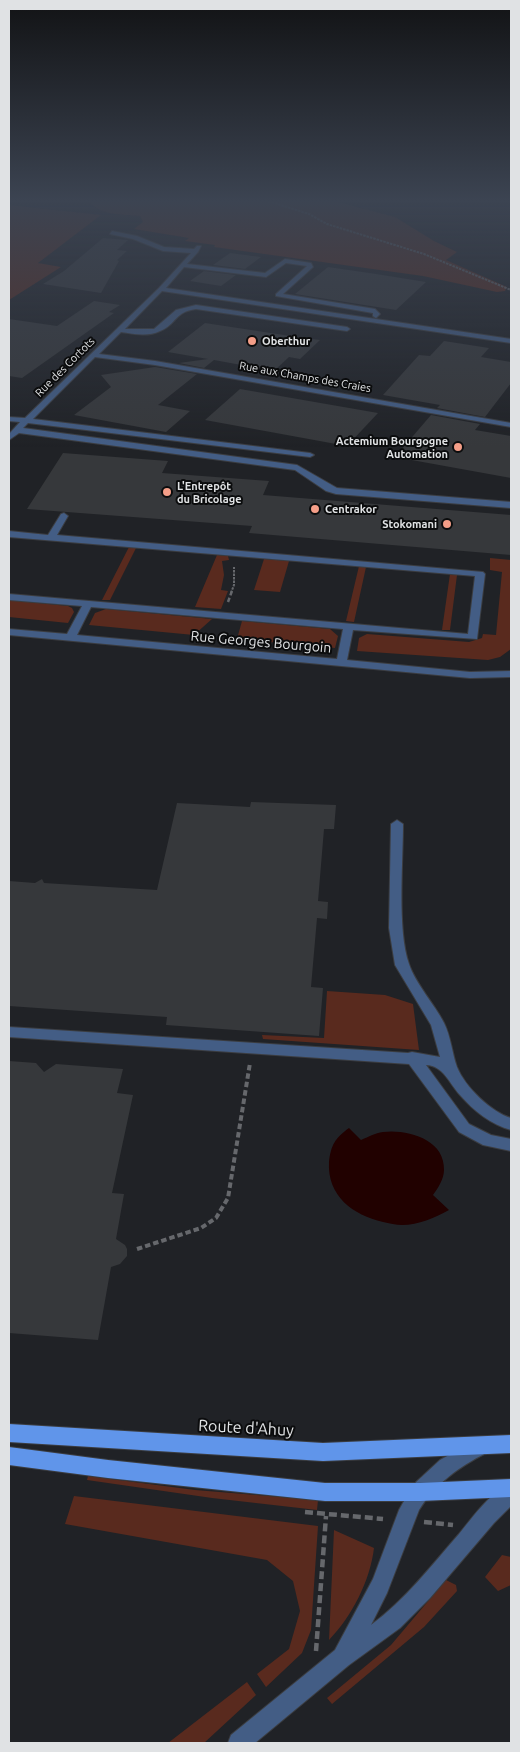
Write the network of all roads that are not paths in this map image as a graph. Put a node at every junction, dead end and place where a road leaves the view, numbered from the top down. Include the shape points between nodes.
1 (166, 283) edge
2 (292, 283) edge
3 (161, 289) junction
4 (373, 320) junction
5 (347, 329) dead end
6 (118, 330) junction
7 (511, 341) edge
8 (94, 355) junction
9 (11, 419) dead end
10 (27, 420) junction
11 (511, 425) edge
12 (18, 430) junction
13 (9, 438) edge
14 (310, 455) dead end
15 (511, 505) edge
16 (64, 516) dead end
17 (9, 534) edge
18 (51, 538) junction
19 (9, 597) edge
20 (88, 604) junction
21 (349, 627) junction
22 (9, 632) edge
23 (70, 639) junction
24 (342, 663) junction
25 (511, 674) edge
26 (397, 824) dead end
27 (9, 1032) edge
28 (412, 1058) junction
29 (451, 1070) junction
30 (511, 1124) edge
31 (511, 1145) edge
32 (9, 1433) edge
33 (511, 1444) edge
34 (481, 1446) junction
35 (9, 1456) edge
36 (511, 1488) edge
37 (420, 1492) junction
38 (511, 1493) edge
39 (342, 1658) junction
40 (240, 1743) edge

1 - 3 street, Rue des Cortots
2 - 4 street via 278,295 375,311 377,314
3 - 4 street
3 - 6 street, Rue des Cortots
4 - 7 street
5 - 6 street via 196,307 178,310 160,329 148,332
6 - 8 street, Rue des Cortots
8 - 10 street, Rue des Cortots
8 - 11 street, Rue aux Champs des Craies
9 - 10 street
10 - 12 street, Rue des Cortots
10 - 14 street
12 - 13 street, Rue des Cortots
12 - 15 street via 297,468 336,491
16 - 18 street
17 - 18 street
18 - 21 street via 480,574 472,638
19 - 20 street
20 - 21 street
20 - 23 street
21 - 24 street
22 - 23 street, Rue Georges Bourgoin
23 - 24 street, Rue Georges Bourgoin
24 - 25 street, Rue Georges Bourgoin via 470,675
26 - 29 street via 396,928 402,965 438,1025
27 - 28 street
28 - 29 street via 434,1060
28 - 31 street via 464,1128 488,1141
29 - 30 street via 478,1104 498,1120
32 - 34 main road, Route d'Ahuy via 323,1452
33 - 34 main road, Route d'Ahuy
34 - 37 street, Route d'Ahuy via 446,1467
35 - 37 main road via 325,1492
36 - 37 main road
37 - 39 street, Route d'Ahuy via 405,1520 380,1586
38 - 39 street via 486,1516 399,1615
39 - 40 street

